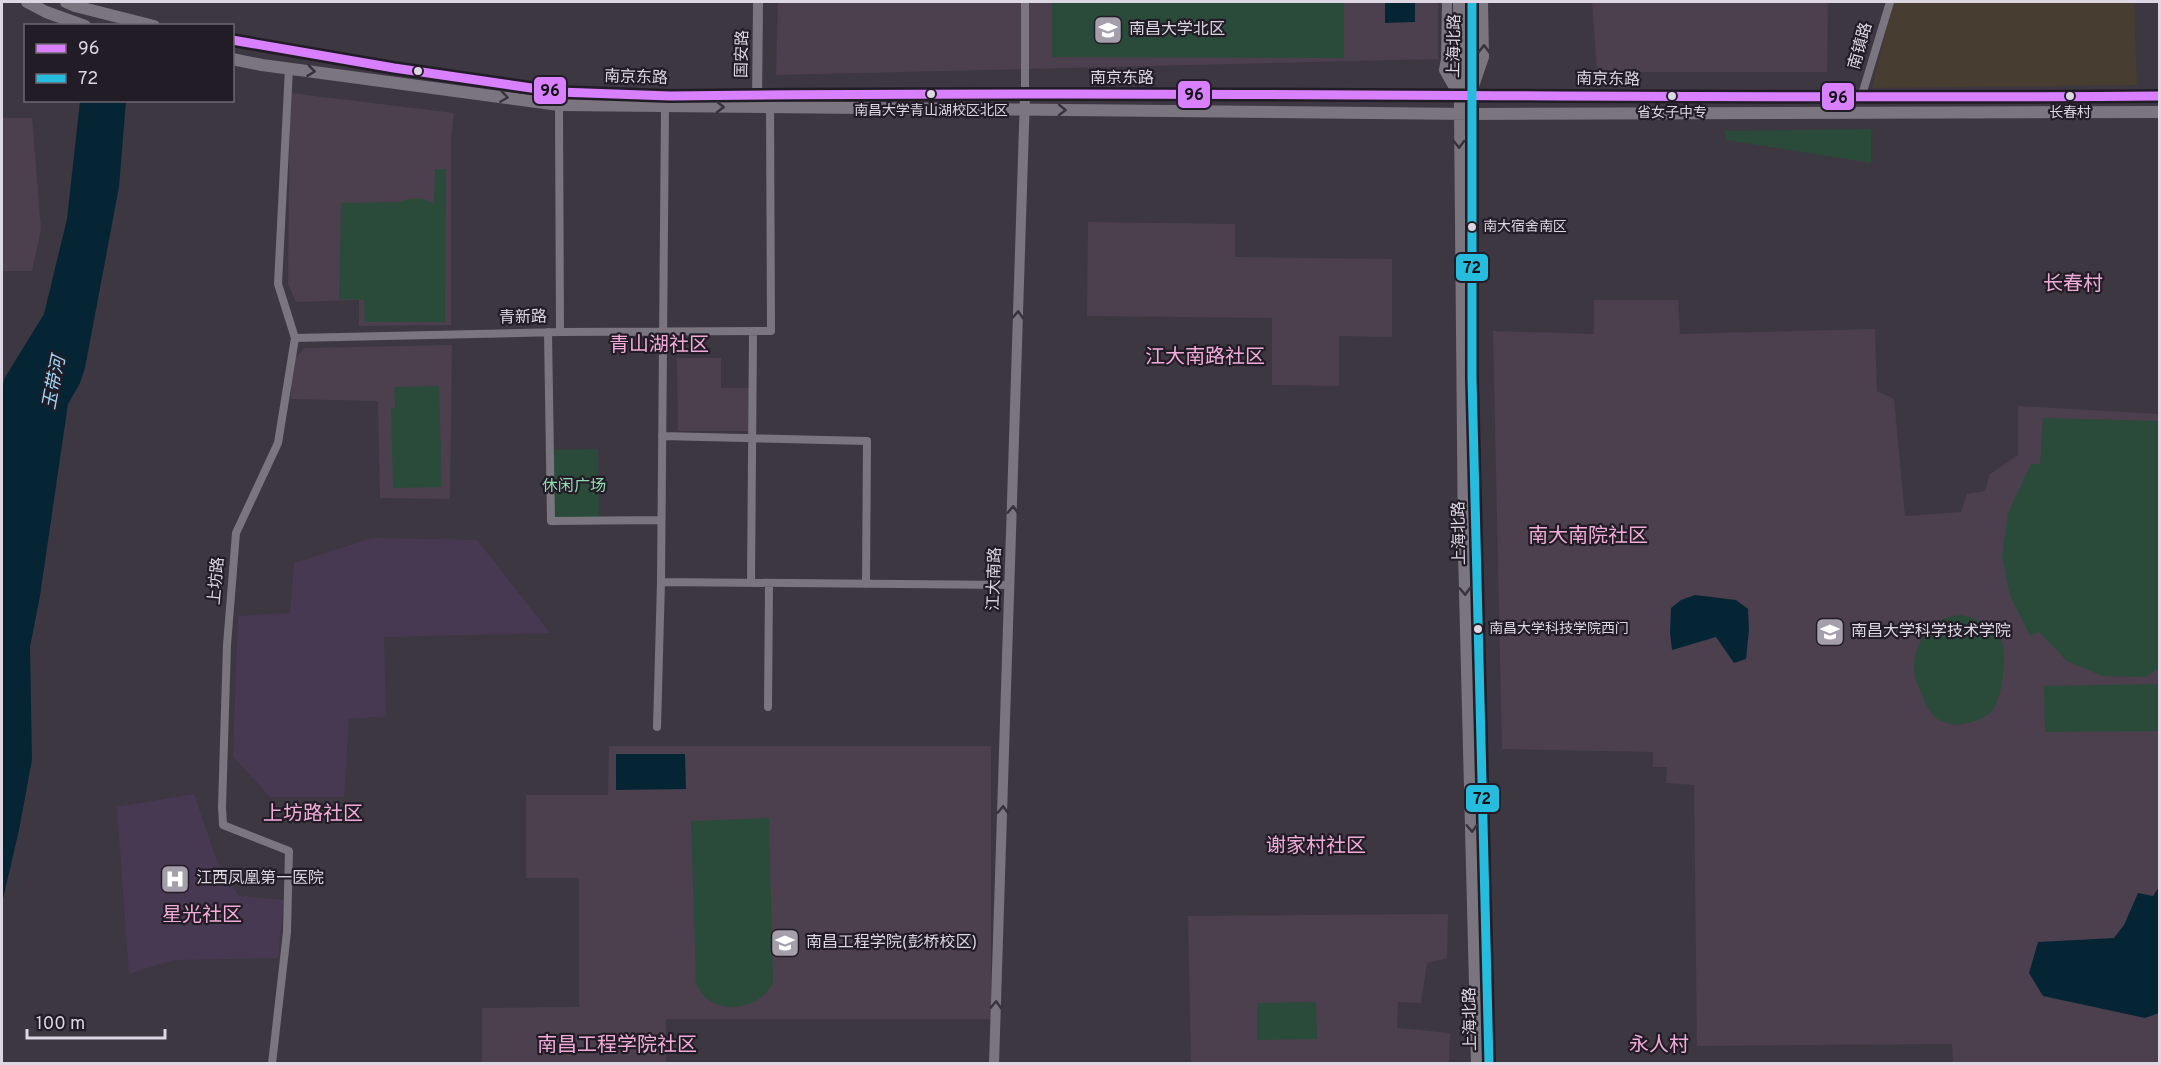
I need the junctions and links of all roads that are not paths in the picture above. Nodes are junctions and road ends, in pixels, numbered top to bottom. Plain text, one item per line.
1 (27, 2) edge
2 (66, 2) edge
3 (758, 2) edge
4 (1025, 2) edge
5 (1447, 2) edge
6 (1459, 2) edge
7 (1472, 2) edge
8 (1483, 2) edge
9 (1890, 2) edge
10 (79, 24) edge
11 (146, 24) edge
12 (234, 40) edge
13 (234, 59) edge
14 (289, 68) junction
15 (1025, 95) junction
16 (1465, 95) junction
17 (2160, 96) edge
18 (1861, 98) junction
19 (763, 101) junction
20 (559, 105) junction
21 (665, 107) junction
22 (1025, 110) junction
23 (2160, 112) edge
24 (1465, 114) junction
25 (663, 331) junction
26 (753, 331) junction
27 (549, 332) junction
28 (560, 332) junction
29 (295, 338) junction
30 (662, 436) junction
31 (752, 437) junction
32 (662, 520) junction
33 (661, 582) junction
34 (751, 583) junction
35 (769, 583) junction
36 (866, 584) junction
37 (1010, 585) junction
38 (768, 707) dead end
39 (657, 727) dead end
40 (272, 1064) edge
41 (994, 1064) edge
42 (1477, 1064) edge
43 (1489, 1064) edge

1 - 10 main road
2 - 11 main road
3 - 19 street, 国安路
4 - 15 street
5 - 16 street
6 - 16 main road, 上海北路
7 - 16 main road, 上海北路
16 -> 8 street
9 - 18 street, 南镇路
12 - 19 main road, 南京东路
13 - 14 main road, 南京东路
14 -> 20 main road, 南京东路
14 - 29 street, 上坊路
15 - 16 main road, 南京东路
15 - 19 main road, 南京东路
15 - 22 street, 江大南路
16 - 18 main road, 南京东路
16 - 24 main road, 上海北路
17 - 18 main road, 南京东路
21 -> 19 main road, 南京东路
19 - 22 main road, 南京东路
19 - 26 street
20 - 21 main road, 南京东路
20 - 28 street
21 - 25 street
22 -> 24 main road, 南京东路
37 -> 22 street, 江大南路
23 - 24 main road, 南京东路
24 -> 42 main road, 上海北路
24 - 43 main road, 上海北路
25 - 26 street, 青新路
25 - 28 street, 青新路
25 - 30 street
26 - 31 street
27 - 28 street, 青新路
27 - 29 street, 青新路
27 - 32 street
29 - 40 street, 上坊路
30 - 31 street
30 - 32 street
31 - 34 street
31 - 36 street
32 - 33 street
33 - 34 street
33 - 39 street
34 - 35 street
35 - 36 street
35 - 38 street
36 - 37 street
41 -> 37 street, 江大南路

